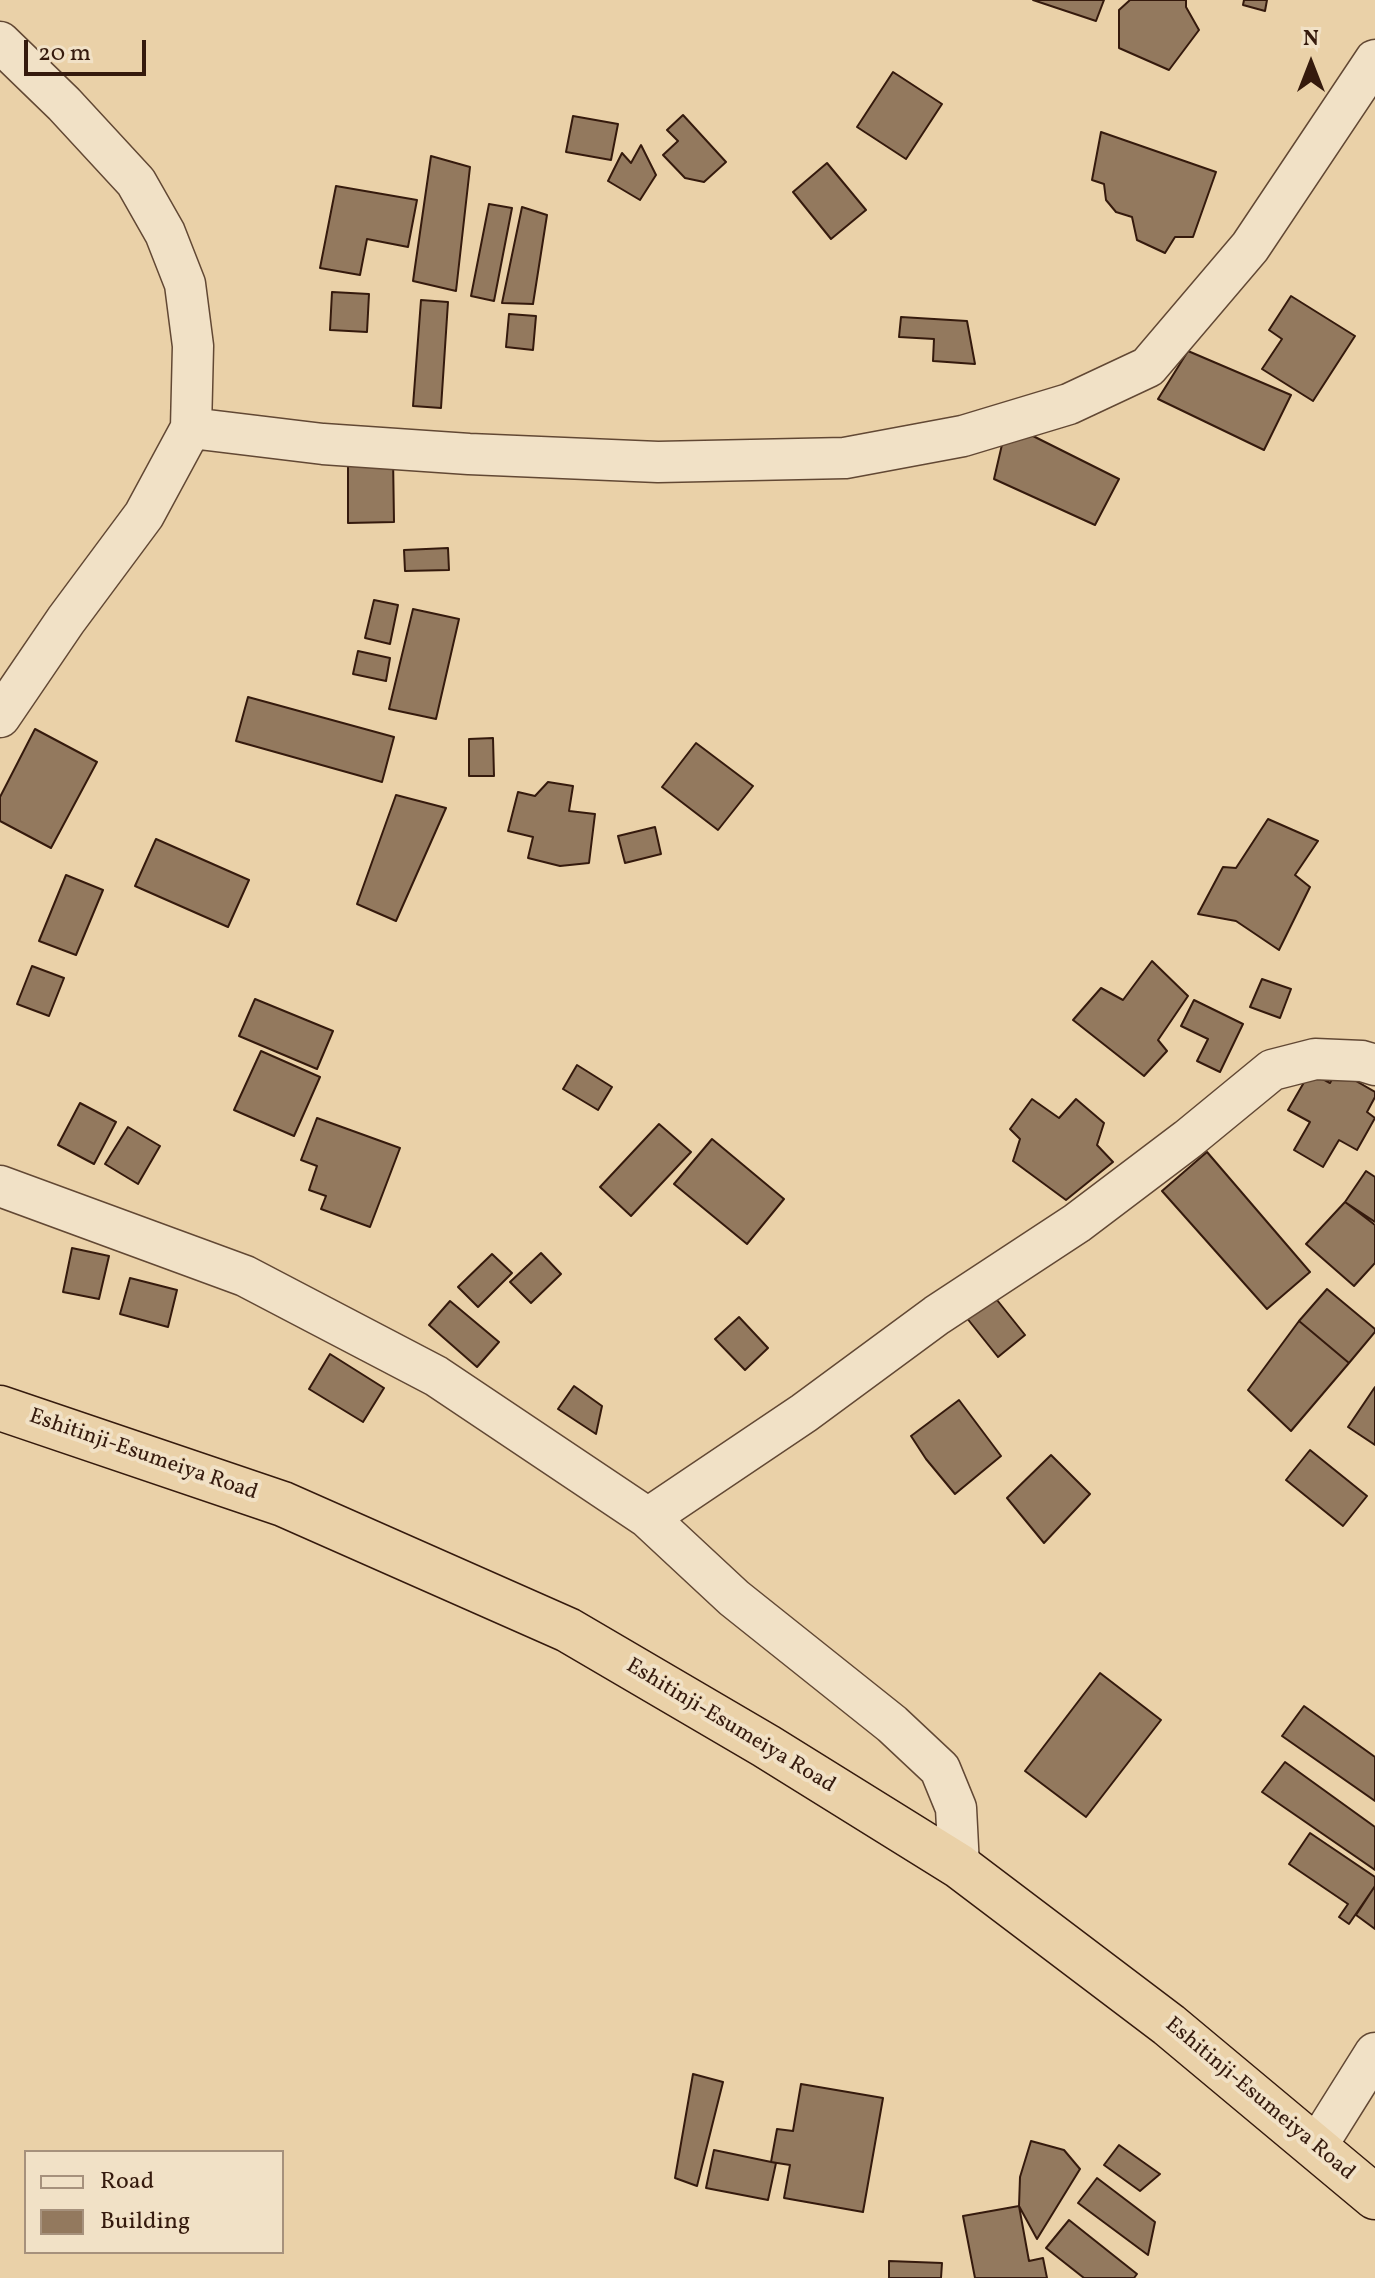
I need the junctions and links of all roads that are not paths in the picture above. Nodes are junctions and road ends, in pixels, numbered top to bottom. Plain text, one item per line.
1 (0, 42) edge
2 (1375, 60) edge
3 (191, 428) junction
4 (0, 717) edge
5 (1375, 1065) edge
6 (0, 1186) edge
7 (0, 1408) edge
8 (648, 1518) junction
9 (959, 1866) junction
10 (1375, 2053) edge
11 (1316, 2147) junction
12 (1375, 2197) edge

1 - 3 street
2 - 3 street
3 - 4 street
5 - 8 street
6 - 8 street
7 - 9 highway, Eshitinji-Esumeiya Road
8 - 9 street
9 - 11 highway, Eshitinji-Esumeiya Road
10 - 11 street
11 - 12 highway, Eshitinji-Esumeiya Road

